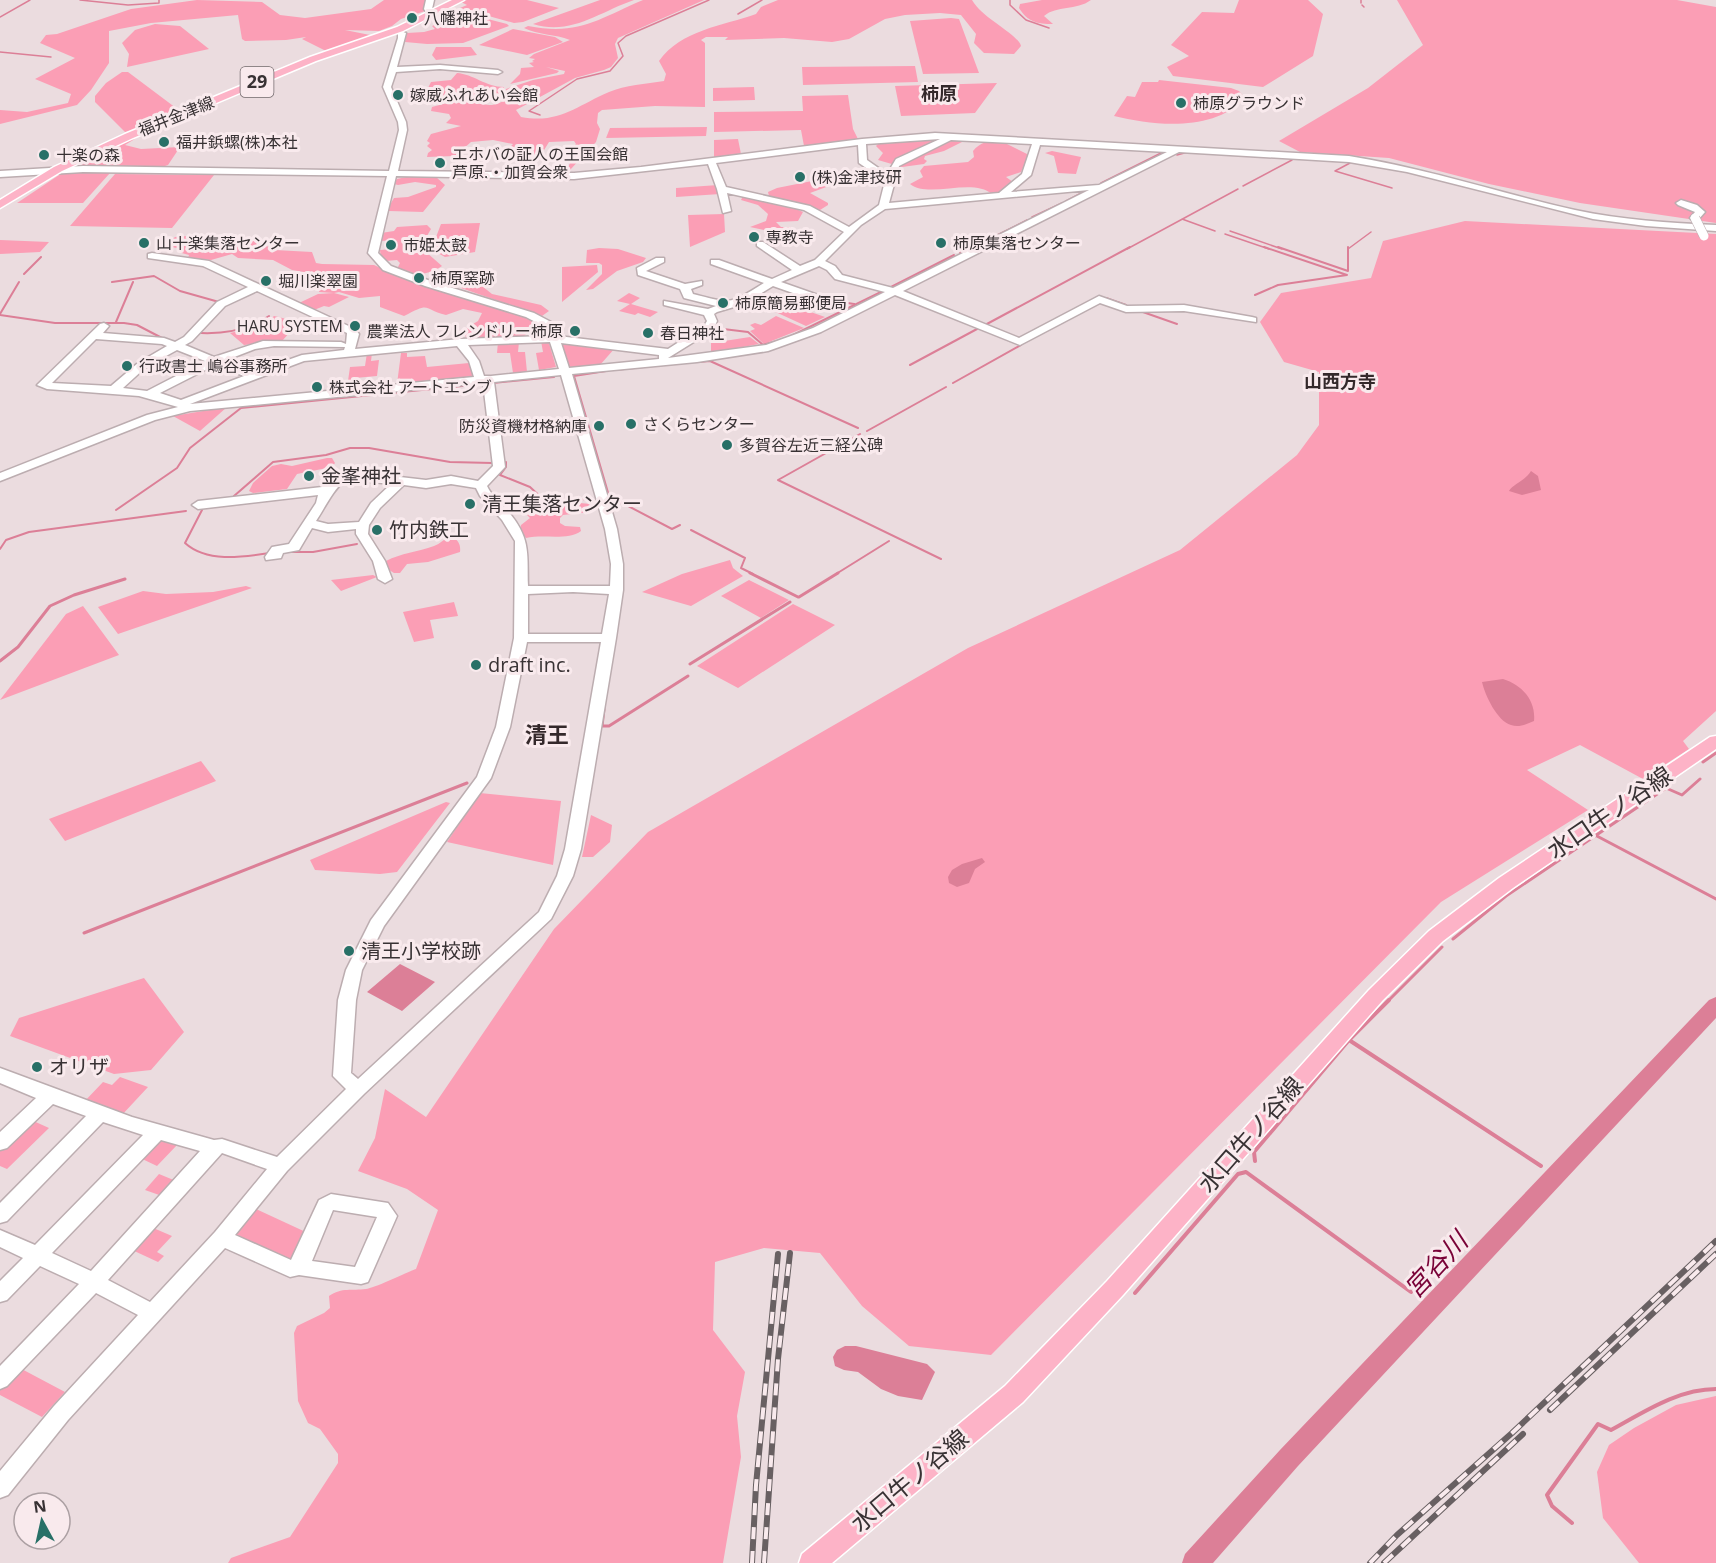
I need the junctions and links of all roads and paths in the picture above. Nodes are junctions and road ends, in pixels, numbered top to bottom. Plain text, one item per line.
1 (430, 0) edge
2 (459, 0) edge
3 (431, 13) junction
4 (395, 31) junction
5 (391, 70) junction
6 (498, 72) dead end
7 (954, 136) junction
8 (1036, 141) junction
9 (862, 142) junction
10 (1179, 149) junction
11 (711, 161) junction
12 (58, 169) junction
13 (392, 173) junction
14 (0, 174) edge
15 (890, 180) junction
16 (1100, 188) junction
17 (722, 189) junction
18 (1002, 195) junction
19 (1681, 203) dead end
20 (0, 205) edge
21 (883, 206) junction
22 (726, 211) dead end
23 (1716, 228) edge
24 (851, 232) junction
25 (1704, 236) dead end
26 (760, 244) dead end
27 (153, 256) dead end
28 (660, 260) dead end
29 (716, 262) dead end
30 (819, 262) junction
31 (798, 270) junction
32 (698, 283) dead end
33 (770, 283) junction
34 (257, 287) junction
35 (685, 287) junction
36 (893, 291) junction
37 (814, 297) dead end
38 (668, 303) dead end
39 (725, 305) junction
40 (710, 313) junction
41 (1252, 320) dead end
42 (104, 326) dead end
43 (94, 336) junction
44 (554, 339) junction
45 (460, 342) junction
46 (176, 345) junction
47 (307, 346) junction
48 (350, 349) junction
49 (671, 353) junction
50 (302, 358) junction
51 (216, 362) junction
52 (652, 363) junction
53 (565, 371) junction
54 (253, 376) junction
55 (484, 378) junction
56 (113, 390) junction
57 (148, 395) junction
58 (186, 406) junction
59 (0, 477) edge
60 (400, 481) junction
61 (482, 484) junction
62 (326, 490) junction
63 (198, 505) dead end
64 (308, 523) junction
65 (363, 525) junction
66 (271, 557) dead end
67 (385, 579) dead end
68 (522, 590) junction
69 (616, 590) junction
70 (521, 638) junction
71 (609, 638) junction
72 (1716, 741) edge
73 (0, 1075) edge
74 (358, 1089) junction
75 (49, 1097) junction
76 (100, 1114) junction
77 (156, 1133) junction
78 (0, 1143) edge
79 (214, 1147) junction
80 (280, 1166) junction
81 (0, 1215) edge
82 (0, 1238) edge
83 (222, 1238) junction
84 (37, 1256) junction
85 (300, 1266) junction
86 (94, 1282) junction
87 (0, 1294) edge
88 (152, 1313) junction
89 (0, 1380) edge
90 (0, 1488) edge
91 (812, 1563) edge

1 - 3 street
2 - 3 main road, 福井金津線 / 29
3 - 4 main road, 福井金津線 / 29
4 - 5 street
4 - 12 main road, 福井金津線 / 29
5 - 6 street
5 - 13 street
7 - 8 street
7 - 9 street
7 - 15 street
8 - 10 street
8 - 18 street
9 - 11 street
9 - 15 street
10 - 16 street
10 - 23 street
11 - 13 street
11 - 17 street
12 - 13 street
12 - 14 street
12 - 20 main road, 福井金津線 / 29
13 - 44 street
15 - 21 street
16 - 18 street
16 - 36 street
17 - 22 street
17 - 24 street
18 - 21 street
19 - 25 street, bridge
21 - 24 street
24 - 30 street
26 - 31 street
27 - 34 street
28 - 35 street
29 - 33 street
30 - 31 street
30 - 36 street
31 - 33 street
32 - 35 street
33 - 37 street
33 - 39 street
34 - 46 street
34 - 48 street
35 - 39 street
36 - 41 street
36 - 52 street
38 - 40 street
39 - 40 street
40 - 49 street
42 - 43 street
43 - 46 street
43 - 56 street
44 - 45 street
44 - 49 street
44 - 53 street
45 - 48 street
45 - 55 street
46 - 51 street
46 - 56 street
47 - 48 street
47 - 50 street
47 - 51 street
48 - 50 street
49 - 52 street
50 - 54 street
51 - 54 street
51 - 57 street
52 - 53 street
53 - 55 street
53 - 69 street
54 - 58 street
55 - 58 street
55 - 61 street
56 - 57 street
57 - 58 street
58 - 59 street
60 - 61 street
60 - 62 street
60 - 65 street
61 - 68 street
62 - 63 street
62 - 64 street
64 - 65 street
64 - 66 street
65 - 67 street
68 - 69 street
68 - 70 street
69 - 71 street
70 - 71 street
70 - 74 street
71 - 74 street
72 - 91 main road, 水口牛ノ谷線
73 - 75 street
74 - 80 street
75 - 76 street
75 - 78 street
76 - 77 street
76 - 81 street
77 - 79 street
77 - 84 street
79 - 80 street
79 - 86 street
80 - 83 street
82 - 84 street
83 - 85 street
83 - 88 street
84 - 86 street
84 - 87 street
85 - 85 street
86 - 88 street
86 - 89 street
88 - 90 street

